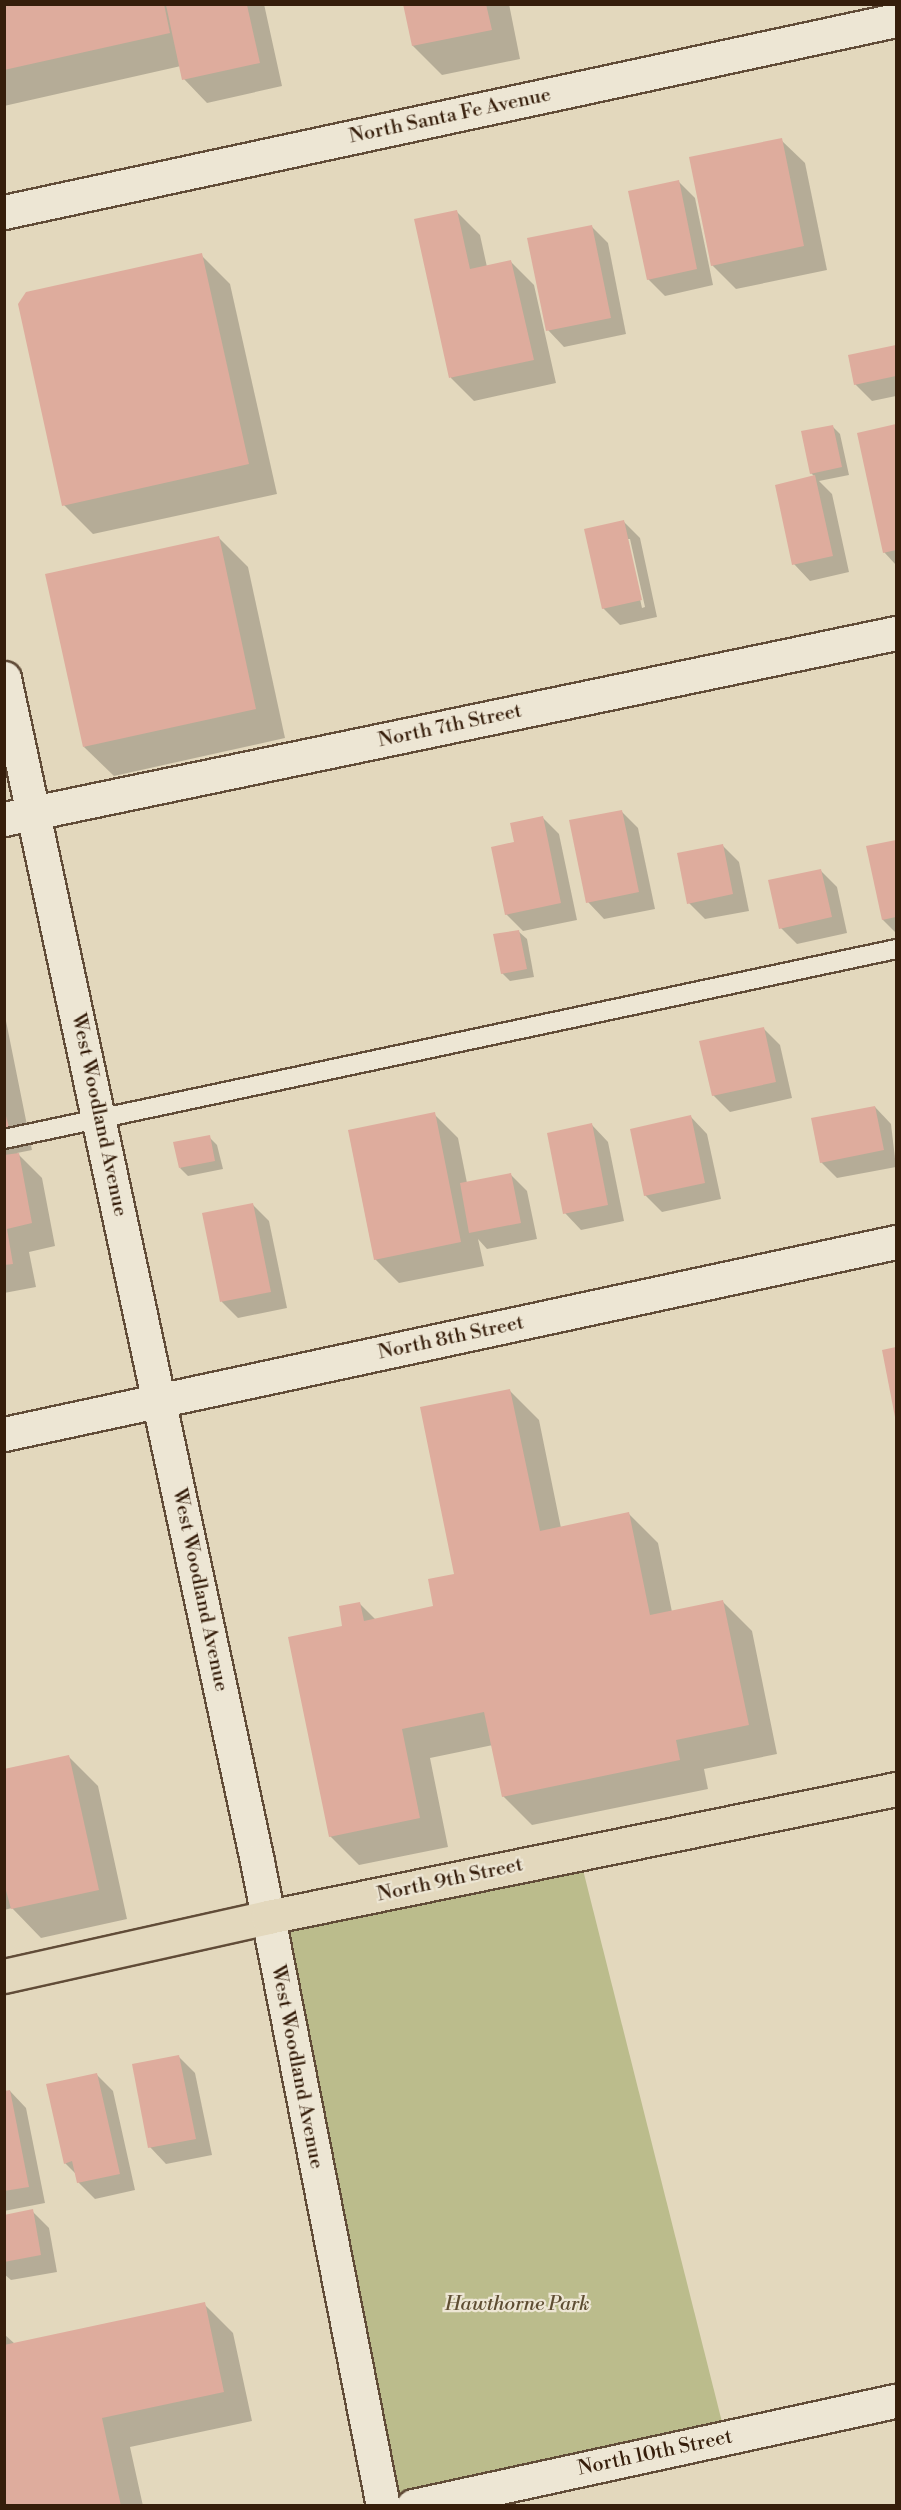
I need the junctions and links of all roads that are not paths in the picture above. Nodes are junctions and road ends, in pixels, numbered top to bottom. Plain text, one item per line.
1 (880, 16) edge
2 (4, 212) edge
3 (897, 633) edge
4 (4, 678) edge
5 (20, 816) edge
6 (897, 949) edge
7 (100, 1119) junction
8 (4, 1139) edge
9 (897, 1242) edge
10 (160, 1401) junction
11 (4, 1434) edge
12 (892, 1796) edge
13 (268, 1917) junction
14 (4, 1976) edge
15 (897, 2401) edge
16 (382, 2505) edge
17 (413, 2505) edge

1 - 2 street, North Santa Fe Avenue
3 - 5 street, North 7th Street
4 - 5 street, West Woodland Avenue
5 - 7 street, West Woodland Avenue
6 - 7 lane
7 - 8 lane
7 - 10 street, West Woodland Avenue
9 - 10 street, North 8th Street
10 - 11 street, North 8th Street
10 - 13 street, West Woodland Avenue
12 - 13 main road, North 9th Street
13 - 14 main road, North 9th Street
13 - 16 street, West Woodland Avenue
15 - 17 street, North 10th Street

